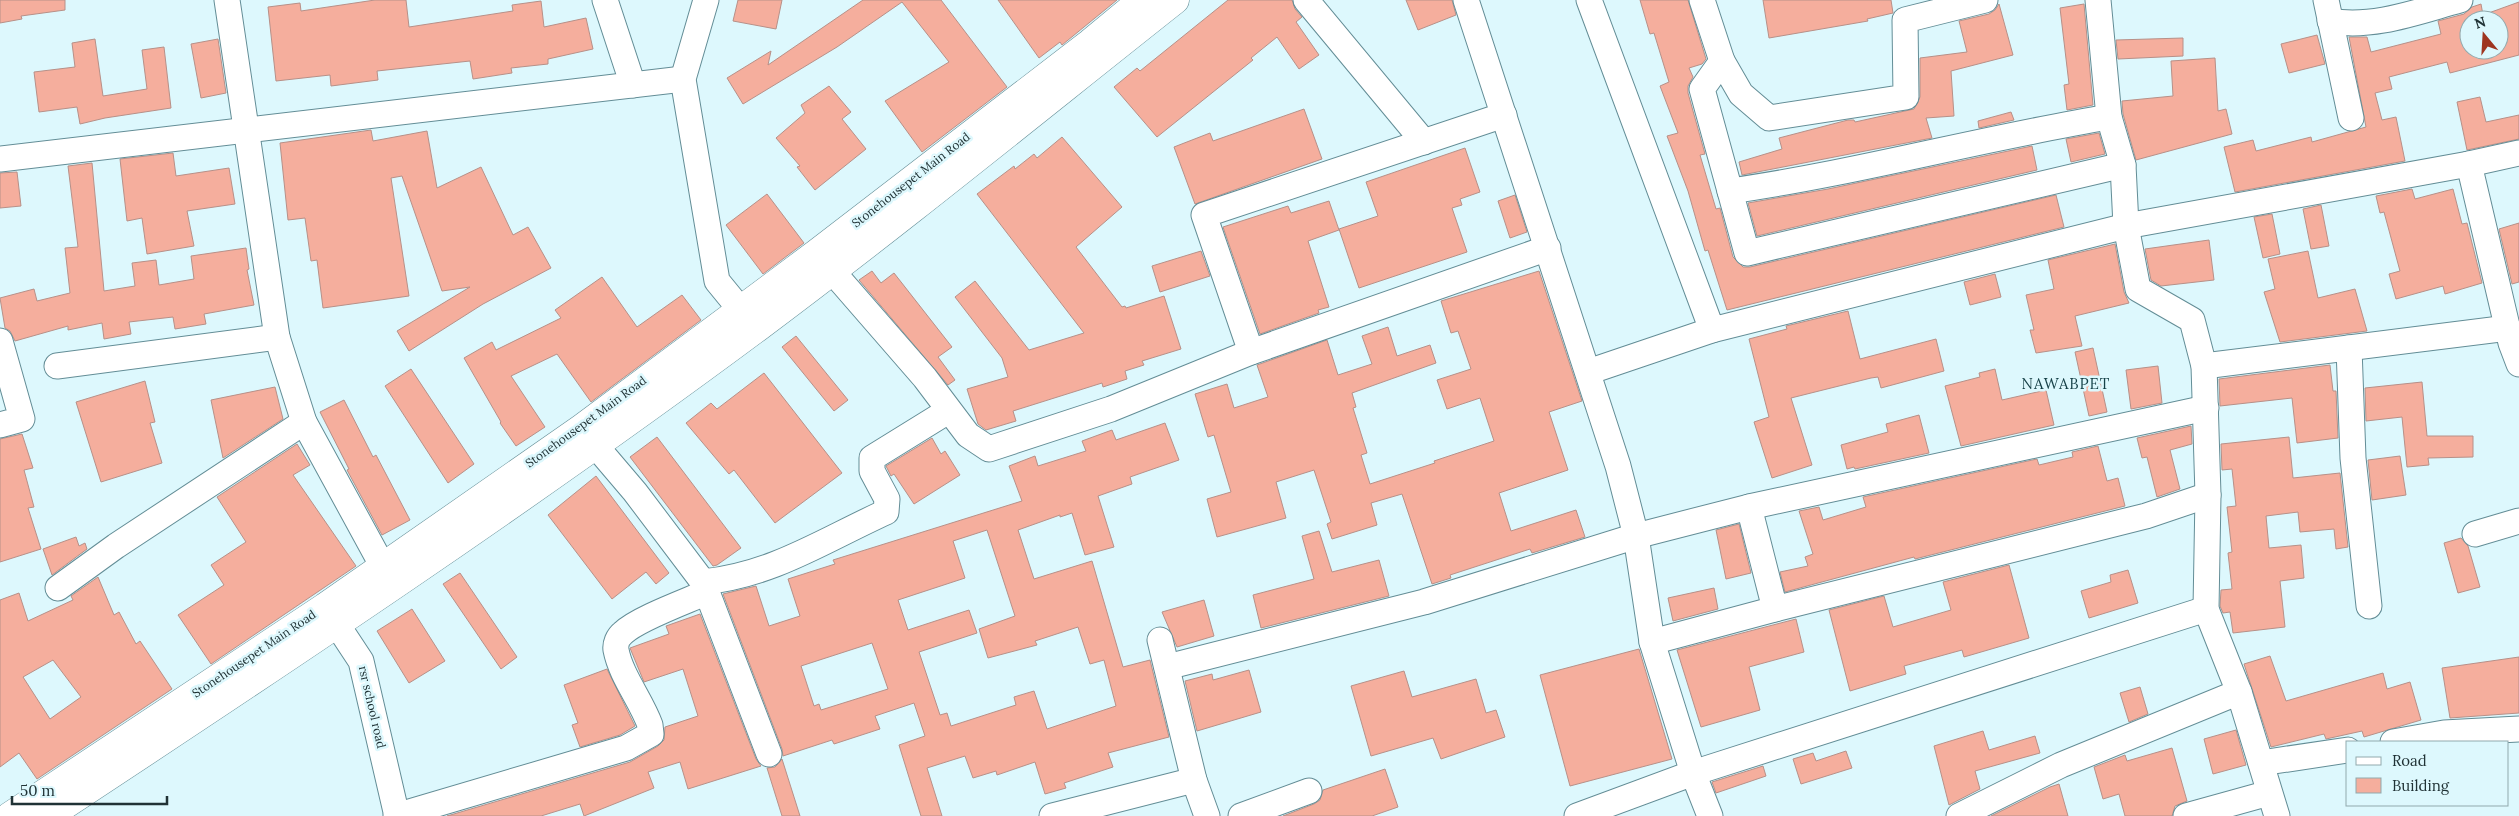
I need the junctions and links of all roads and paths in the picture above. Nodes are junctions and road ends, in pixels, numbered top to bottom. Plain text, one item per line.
1 (227, 0) edge
2 (605, 0) edge
3 (706, 0) edge
4 (1142, 0) edge
5 (1175, 0) edge
6 (1306, 0) edge
7 (1466, 0) edge
8 (1589, 0) edge
9 (1702, 0) edge
10 (1985, 0) edge
11 (2098, 0) edge
12 (2460, 0) edge
13 (2328, 10) edge
14 (1722, 61) junction
15 (684, 78) junction
16 (633, 85) junction
17 (1504, 115) junction
18 (2109, 117) junction
19 (2351, 118) dead end
20 (246, 128) junction
21 (1424, 142) junction
22 (2519, 153) edge
23 (0, 159) edge
24 (2469, 164) junction
25 (2123, 165) junction
26 (1730, 191) junction
27 (2126, 226) junction
28 (1548, 248) junction
29 (824, 262) junction
30 (749, 318) junction
31 (1712, 330) junction
32 (277, 337) junction
33 (0, 341) edge
34 (2514, 344) edge
35 (2349, 348) junction
36 (1251, 352) junction
37 (57, 366) dead end
38 (2204, 366) junction
39 (1588, 372) junction
40 (636, 400) junction
41 (2206, 408) junction
42 (948, 411) junction
43 (304, 422) junction
44 (0, 425) edge
45 (595, 445) junction
46 (2208, 495) junction
47 (1749, 507) junction
48 (2519, 521) edge
49 (2475, 534) dead end
50 (1636, 536) junction
51 (389, 575) junction
52 (705, 587) junction
53 (58, 588) dead end
54 (2369, 606) dead end
55 (1775, 609) junction
56 (2206, 609) junction
57 (331, 616) junction
58 (1160, 640) dead end
59 (1652, 642) junction
60 (1167, 667) junction
61 (2239, 692) junction
62 (2519, 729) edge
63 (2399, 741) edge
64 (2346, 750) edge
65 (769, 754) dead end
66 (2261, 763) junction
67 (1693, 773) junction
68 (1194, 780) junction
69 (1309, 791) dead end
70 (2273, 805) edge
71 (10, 816) edge
72 (48, 816) edge
73 (397, 816) edge
74 (1052, 816) edge
75 (1207, 816) edge
76 (1241, 816) edge
77 (1577, 816) edge
78 (1710, 816) edge
79 (1959, 816) edge
80 (2186, 816) edge

1 - 20 street
2 - 16 street
3 - 15 street
4 - 29 main road, Stonehousepet Main Road
5 - 29 main road
6 - 21 street
7 - 17 street
8 - 31 street
9 - 14 street
10 - 14 street
11 - 18 street
12 - 13 street
13 - 19 street
14 - 26 street
15 - 16 street
15 - 30 street
16 - 20 street
17 - 21 street
17 - 28 street
18 - 25 street
18 - 26 street
20 - 23 street
20 - 32 street
21 - 36 street
22 - 24 street
24 - 27 street
24 - 34 street
25 - 26 street
25 - 27 street
27 - 31 street
27 - 38 street
28 - 36 street
28 - 39 street
29 - 30 main road, Stonehousepet Main Road
29 - 42 street
30 - 40 main road, Stonehousepet Main Road
31 - 39 street
32 - 37 street
32 - 43 street
33 - 44 street
34 - 35 street
35 - 38 street
35 - 54 street
36 - 42 street
38 - 41 street
39 - 50 street
40 - 45 main road
40 - 51 main road, Stonehousepet Main Road
41 - 46 street
41 - 47 street
42 - 52 street
43 - 51 street
43 - 53 street
45 - 51 main road
45 - 52 street
46 - 55 street
46 - 56 street
47 - 50 street
47 - 55 street
48 - 49 street
50 - 59 street
50 - 60 street
51 - 57 main road, Stonehousepet Main Road
52 - 65 street
52 - 73 street
55 - 59 street
56 - 61 street
56 - 67 street
57 - 71 main road, Stonehousepet Main Road
57 - 72 main road
57 - 73 street, rsr school road
58 - 60 street
59 - 67 street
60 - 68 street
61 - 66 street
61 - 79 street
62 - 63 street
64 - 66 street
66 - 70 street
67 - 77 street
67 - 78 street
68 - 74 street
68 - 75 street
69 - 76 street
70 - 80 street

